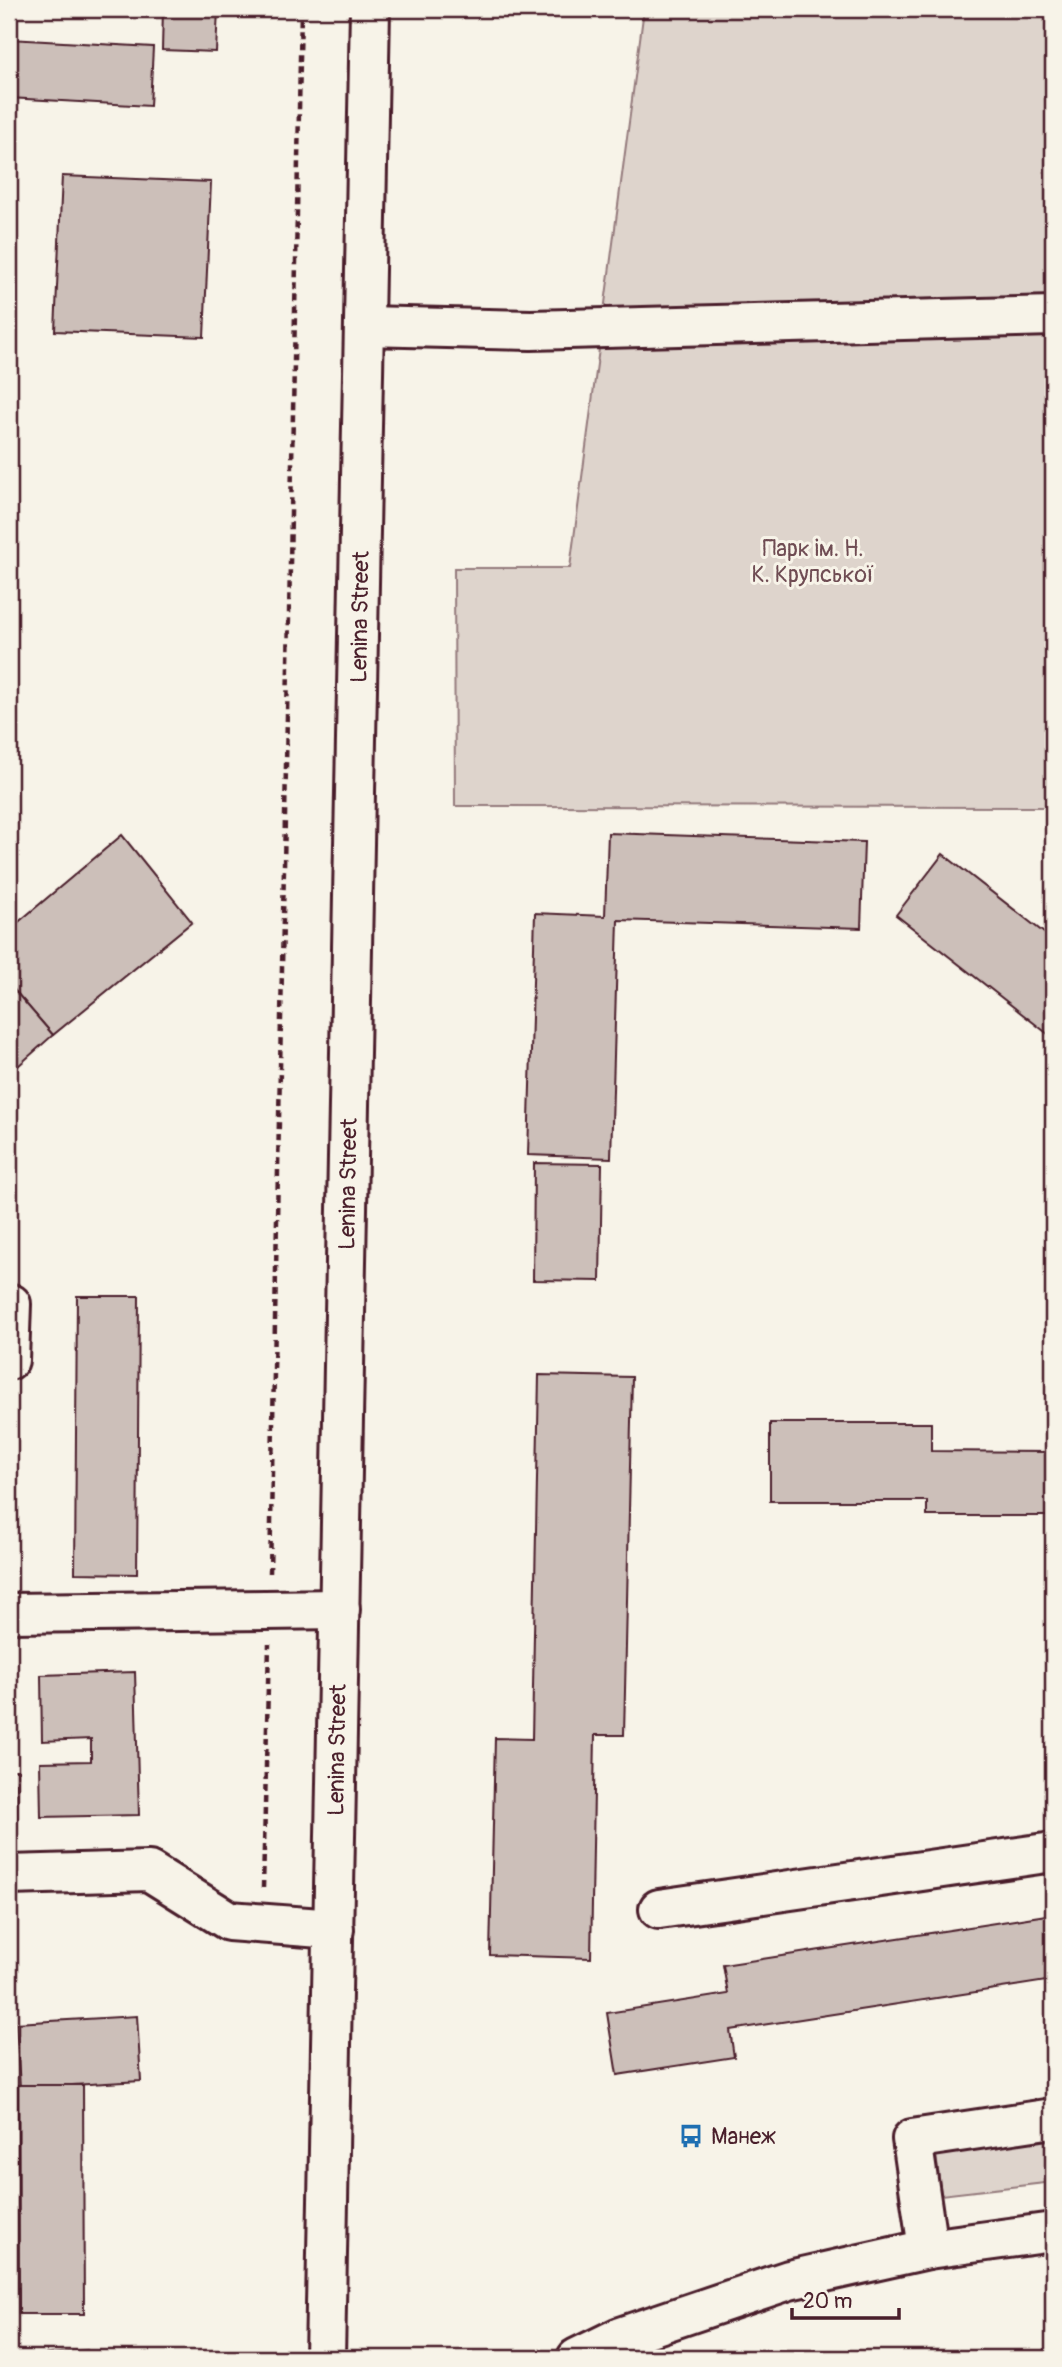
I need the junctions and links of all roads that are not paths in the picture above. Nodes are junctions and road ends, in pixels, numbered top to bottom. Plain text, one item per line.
1 (370, 9) edge
2 (1053, 316) edge
3 (365, 326) junction
4 (11, 1304) dead end
5 (9, 1360) edge
6 (340, 1609) junction
7 (9, 1614) edge
8 (1053, 1852) edge
9 (9, 1875) edge
10 (659, 1909) dead end
11 (334, 1929) junction
12 (1053, 2118) edge
13 (1053, 2232) edge
14 (928, 2249) junction
15 (325, 2358) edge
16 (577, 2358) edge

1 - 3 street, Lenina Street
2 - 3 street
3 - 6 street, Lenina Street
4 - 5 street
6 - 7 street
6 - 11 street, Lenina Street
8 - 10 street
9 - 11 street
11 - 15 street, Lenina Street
12 - 14 street
13 - 14 street
14 - 16 street

